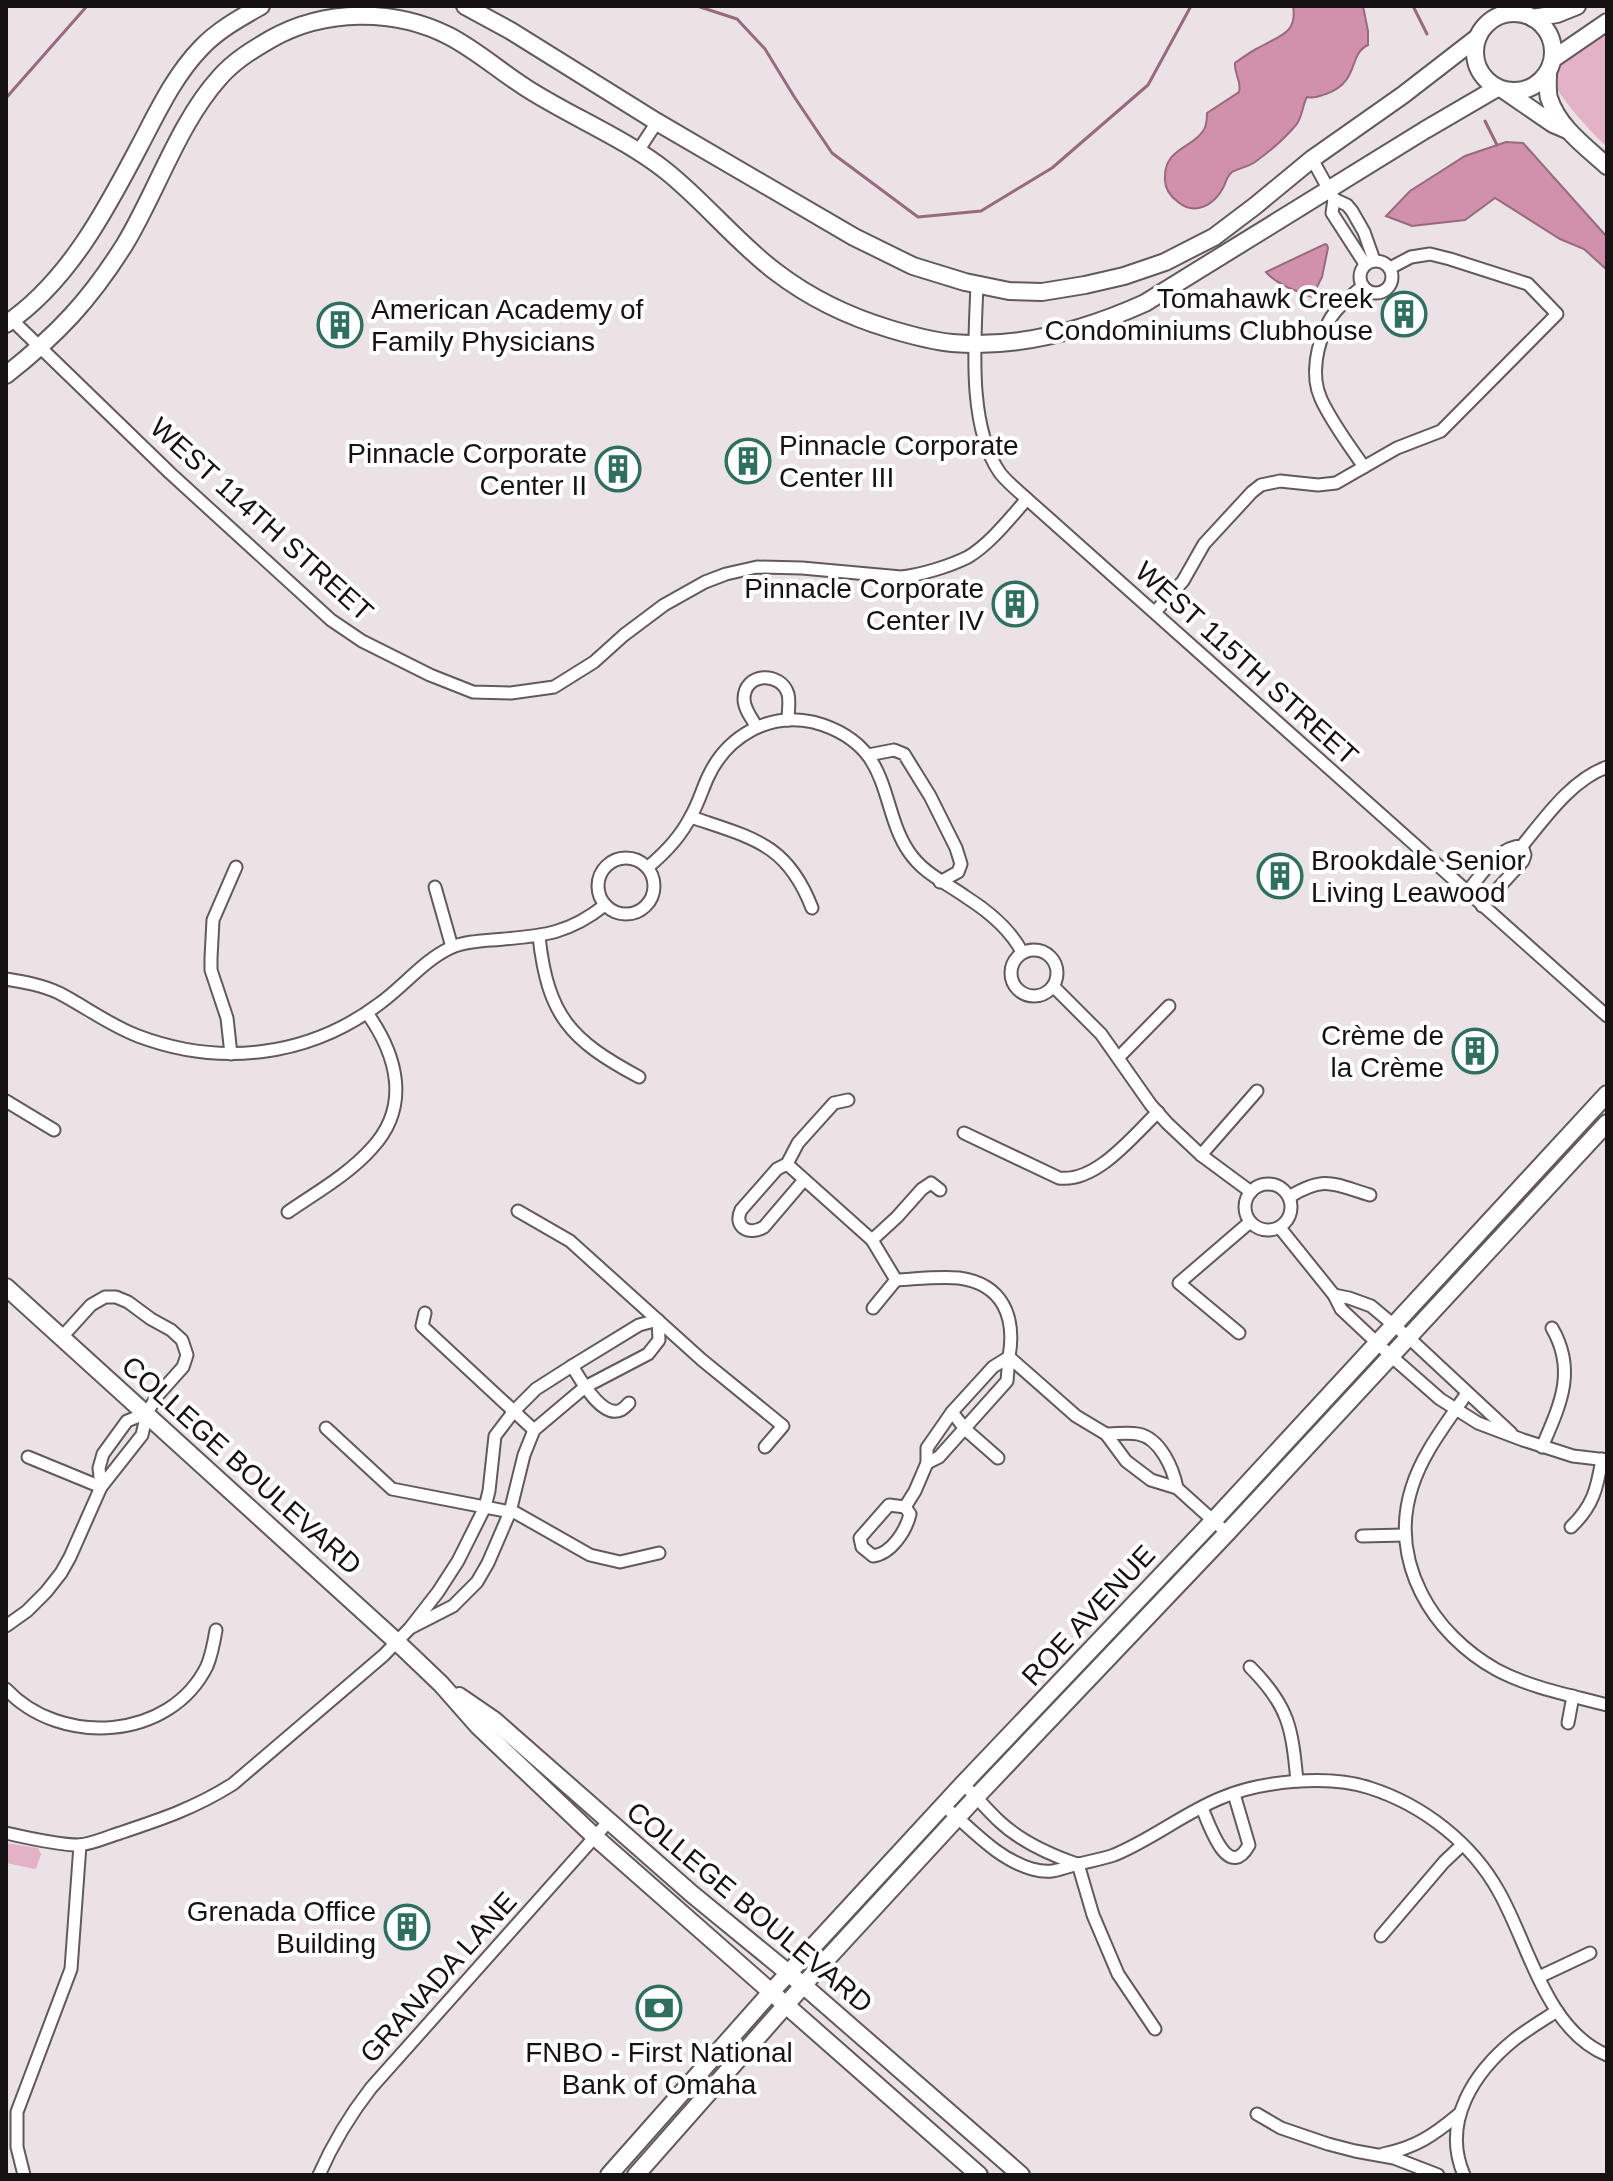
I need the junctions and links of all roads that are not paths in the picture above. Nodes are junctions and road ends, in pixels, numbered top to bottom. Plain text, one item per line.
1 (261, 6) edge
2 (465, 6) edge
3 (1577, 6) edge
4 (1533, 18) junction
5 (1607, 22) edge
6 (1478, 37) junction
7 (1550, 66) junction
8 (1501, 89) junction
9 (657, 122) junction
10 (1568, 131) junction
11 (638, 151) junction
12 (1312, 159) junction
13 (1607, 166) edge
14 (1332, 195) junction
15 (1369, 262) junction
16 (1390, 268) junction
17 (977, 285) junction
18 (1363, 286) junction
19 (9, 322) edge
20 (975, 344) junction
21 (40, 347) junction
22 (6, 375) edge
23 (1364, 467) junction
24 (1027, 499) junction
25 (1155, 612) junction
26 (788, 720) junction
27 (757, 727) junction
28 (868, 755) junction
29 (1607, 767) edge
30 (691, 817) junction
31 (1522, 846) junction
32 (236, 867) dead end
33 (648, 867) junction
34 (940, 882) junction
35 (435, 887) dead end
36 (1467, 892) junction
37 (605, 905) junction
38 (1482, 906) junction
39 (812, 908) dead end
40 (539, 937) junction
41 (452, 947) junction
42 (1022, 952) junction
43 (6, 979) edge
44 (1053, 986) junction
45 (1169, 1006) dead end
46 (367, 1013) junction
47 (1607, 1016) edge
48 (231, 1054) junction
49 (1119, 1057) junction
50 (639, 1077) dead end
51 (1257, 1091) dead end
52 (1607, 1094) edge
53 (848, 1100) dead end
54 (6, 1101) edge
55 (1158, 1112) junction
56 (1607, 1123) edge
57 (54, 1130) dead end
58 (964, 1133) dead end
59 (1201, 1155) junction
60 (787, 1164) junction
61 (804, 1180) junction
62 (940, 1190) dead end
63 (1251, 1192) junction
64 (1370, 1195) dead end
65 (1289, 1197) junction
66 (518, 1211) dead end
67 (288, 1212) dead end
68 (1250, 1222) junction
69 (1280, 1228) junction
70 (872, 1240) junction
71 (896, 1280) junction
72 (6, 1287) edge
73 (1334, 1295) junction
74 (873, 1308) dead end
75 (425, 1313) dead end
76 (658, 1320) junction
77 (1395, 1325) junction
78 (1552, 1328) dead end
79 (1239, 1333) dead end
80 (62, 1337) junction
81 (1408, 1337) junction
82 (1377, 1344) junction
83 (1391, 1356) junction
84 (1009, 1357) junction
85 (572, 1366) junction
86 (585, 1387) junction
87 (1467, 1393) junction
88 (629, 1403) dead end
89 (1456, 1409) junction
90 (514, 1411) junction
91 (952, 1412) junction
92 (147, 1413) junction
93 (326, 1428) dead end
94 (965, 1429) junction
95 (534, 1430) junction
96 (1106, 1434) junction
97 (1514, 1436) junction
98 (765, 1447) dead end
99 (1542, 1447) junction
100 (28, 1457) dead end
101 (998, 1458) dead end
102 (1605, 1460) edge
103 (927, 1463) junction
104 (101, 1487) junction
105 (1177, 1488) junction
106 (485, 1507) junction
107 (905, 1507) junction
108 (510, 1512) junction
109 (1214, 1520) junction
110 (1571, 1527) dead end
111 (1227, 1533) junction
112 (1405, 1535) junction
113 (1362, 1536) dead end
114 (659, 1553) dead end
115 (6, 1626) edge
116 (410, 1628) junction
117 (216, 1630) dead end
118 (397, 1642) junction
119 (1250, 1667) dead end
120 (441, 1684) junction
121 (6, 1689) edge
122 (1573, 1696) junction
123 (1607, 1705) edge
124 (1568, 1723) dead end
125 (1297, 1781) junction
126 (963, 1784) junction
127 (1234, 1794) junction
128 (977, 1796) junction
129 (944, 1806) junction
130 (1202, 1808) junction
131 (958, 1817) junction
132 (609, 1821) junction
133 (6, 1833) edge
134 (595, 1837) junction
135 (80, 1845) junction
136 (1462, 1845) junction
137 (1078, 1864) junction
138 (1381, 1936) dead end
139 (1590, 1953) dead end
140 (789, 1973) junction
141 (1539, 1977) junction
142 (803, 1985) junction
143 (772, 1991) junction
144 (786, 2004) junction
145 (1557, 2011) junction
146 (1155, 2029) dead end
147 (1607, 2055) edge
148 (699, 2072) junction
149 (677, 2097) junction
150 (693, 2111) junction
151 (11, 2114) edge
152 (1257, 2114) dead end
153 (1459, 2114) junction
154 (672, 2134) junction
155 (1378, 2155) junction
156 (24, 2175) edge
157 (319, 2175) edge
158 (609, 2175) edge
159 (636, 2175) edge
160 (979, 2175) edge
161 (1021, 2175) edge
162 (1438, 2175) edge
163 (1464, 2175) edge

1 - 19 main road
2 - 9 main road
3 - 4 main road
4 - 6 main road
4 - 7 main road
5 - 7 main road
6 - 8 main road
6 - 12 main road
7 - 8 main road
7 - 10 main road
8 - 10 main road
8 - 14 main road
9 - 11 street
9 - 17 main road
10 - 13 main road
11 - 20 main road
11 - 21 main road
12 - 14 street
12 - 17 main road
14 - 15 street
14 - 15 street
14 - 20 main road
15 - 16 street
15 - 18 street
16 - 18 street
16 - 23 street
17 - 20 street, WEST 115TH STREET
18 - 23 street
19 - 21 street, WEST 114TH STREET
20 - 24 street, WEST 115TH STREET
21 - 22 main road
21 - 24 street, WEST 114TH STREET
23 - 25 street
24 - 25 street, WEST 115TH STREET
25 - 36 street, WEST 115TH STREET
26 - 27 street
26 - 27 street
26 - 28 street
27 - 30 street
28 - 34 street
28 - 34 street
29 - 31 street
30 - 33 street
30 - 39 street
31 - 36 street
31 - 38 street
32 - 48 street
33 - 37 street
33 - 37 street
34 - 42 street
35 - 41 street
36 - 38 street, WEST 115TH STREET
37 - 40 street
38 - 47 street, WEST 115TH STREET
40 - 41 street
40 - 50 street
41 - 46 street
42 - 44 street
42 - 44 street
43 - 48 street
44 - 49 street
45 - 49 street
46 - 48 street
46 - 67 street
49 - 55 street
51 - 59 street
52 - 77 main road, ROE AVENUE
53 - 60 street
54 - 57 street
55 - 58 street
55 - 59 street
56 - 81 main road, ROE AVENUE
59 - 63 street
60 - 61 street
60 - 61 street
61 - 70 street
62 - 70 street
63 - 65 street
63 - 68 street
64 - 65 street
65 - 69 street
66 - 76 street
68 - 69 street
68 - 79 street
69 - 73 street
70 - 71 street
71 - 74 street
71 - 84 street
72 - 80 main road, COLLEGE BOULEVARD
73 - 77 street
73 - 82 street
75 - 90 street
76 - 85 street
76 - 86 street
76 - 98 street
77 - 81 street
77 - 82 main road, ROE AVENUE
78 - 99 street
80 - 92 main road, COLLEGE BOULEVARD
80 - 92 street
81 - 83 main road, ROE AVENUE
81 - 87 street
82 - 83 street
82 - 109 main road, ROE AVENUE
83 - 89 street
83 - 111 main road, ROE AVENUE
84 - 91 street
84 - 94 street
84 - 96 street
85 - 86 street
85 - 90 street
86 - 88 street
86 - 95 street
87 - 89 street
87 - 97 street
89 - 97 street
89 - 112 street
90 - 95 street
90 - 106 street
91 - 94 street
91 - 103 street
92 - 104 street
92 - 104 street
92 - 118 main road, COLLEGE BOULEVARD
93 - 106 street
94 - 101 street
94 - 103 street
95 - 108 street
96 - 105 street
96 - 105 street
97 - 99 street
99 - 102 street
100 - 104 street
102 - 110 street
103 - 107 street
104 - 115 street
105 - 109 street
106 - 108 street
106 - 116 street
107 - 107 street
108 - 114 street
108 - 116 street
109 - 111 street
109 - 126 main road, ROE AVENUE
111 - 128 main road, ROE AVENUE
112 - 113 street
112 - 122 street
116 - 118 street
117 - 121 street
118 - 120 main road, COLLEGE BOULEVARD
118 - 135 street
119 - 125 street
120 - 132 main road, COLLEGE BOULEVARD
120 - 134 main road, COLLEGE BOULEVARD
122 - 123 street
122 - 124 street
125 - 127 street
125 - 136 street
126 - 128 street
126 - 129 main road, ROE AVENUE
127 - 130 street
127 - 130 street
128 - 131 main road, ROE AVENUE
128 - 137 street
129 - 131 street
129 - 140 main road, ROE AVENUE
130 - 137 street
131 - 137 street
131 - 142 main road, ROE AVENUE
132 - 134 street, GRANADA LANE
132 - 140 main road, COLLEGE BOULEVARD
133 - 135 street
134 - 143 main road, COLLEGE BOULEVARD
134 - 157 street, GRANADA LANE
135 - 151 street
136 - 138 street
136 - 141 street
137 - 146 street
139 - 141 street
140 - 142 main road, COLLEGE BOULEVARD
140 - 143 main road, ROE AVENUE
141 - 145 street
142 - 144 main road, ROE AVENUE
142 - 161 main road, COLLEGE BOULEVARD
143 - 144 main road, COLLEGE BOULEVARD
143 - 148 main road, ROE AVENUE
144 - 150 main road, ROE AVENUE
144 - 160 main road, COLLEGE BOULEVARD
145 - 147 street
145 - 153 street
148 - 149 main road, ROE AVENUE
148 - 150 main road
149 - 154 main road
149 - 158 main road, ROE AVENUE
150 - 154 main road, ROE AVENUE
151 - 156 street
152 - 155 street
153 - 155 street
153 - 163 street
154 - 159 main road, ROE AVENUE
155 - 162 street

